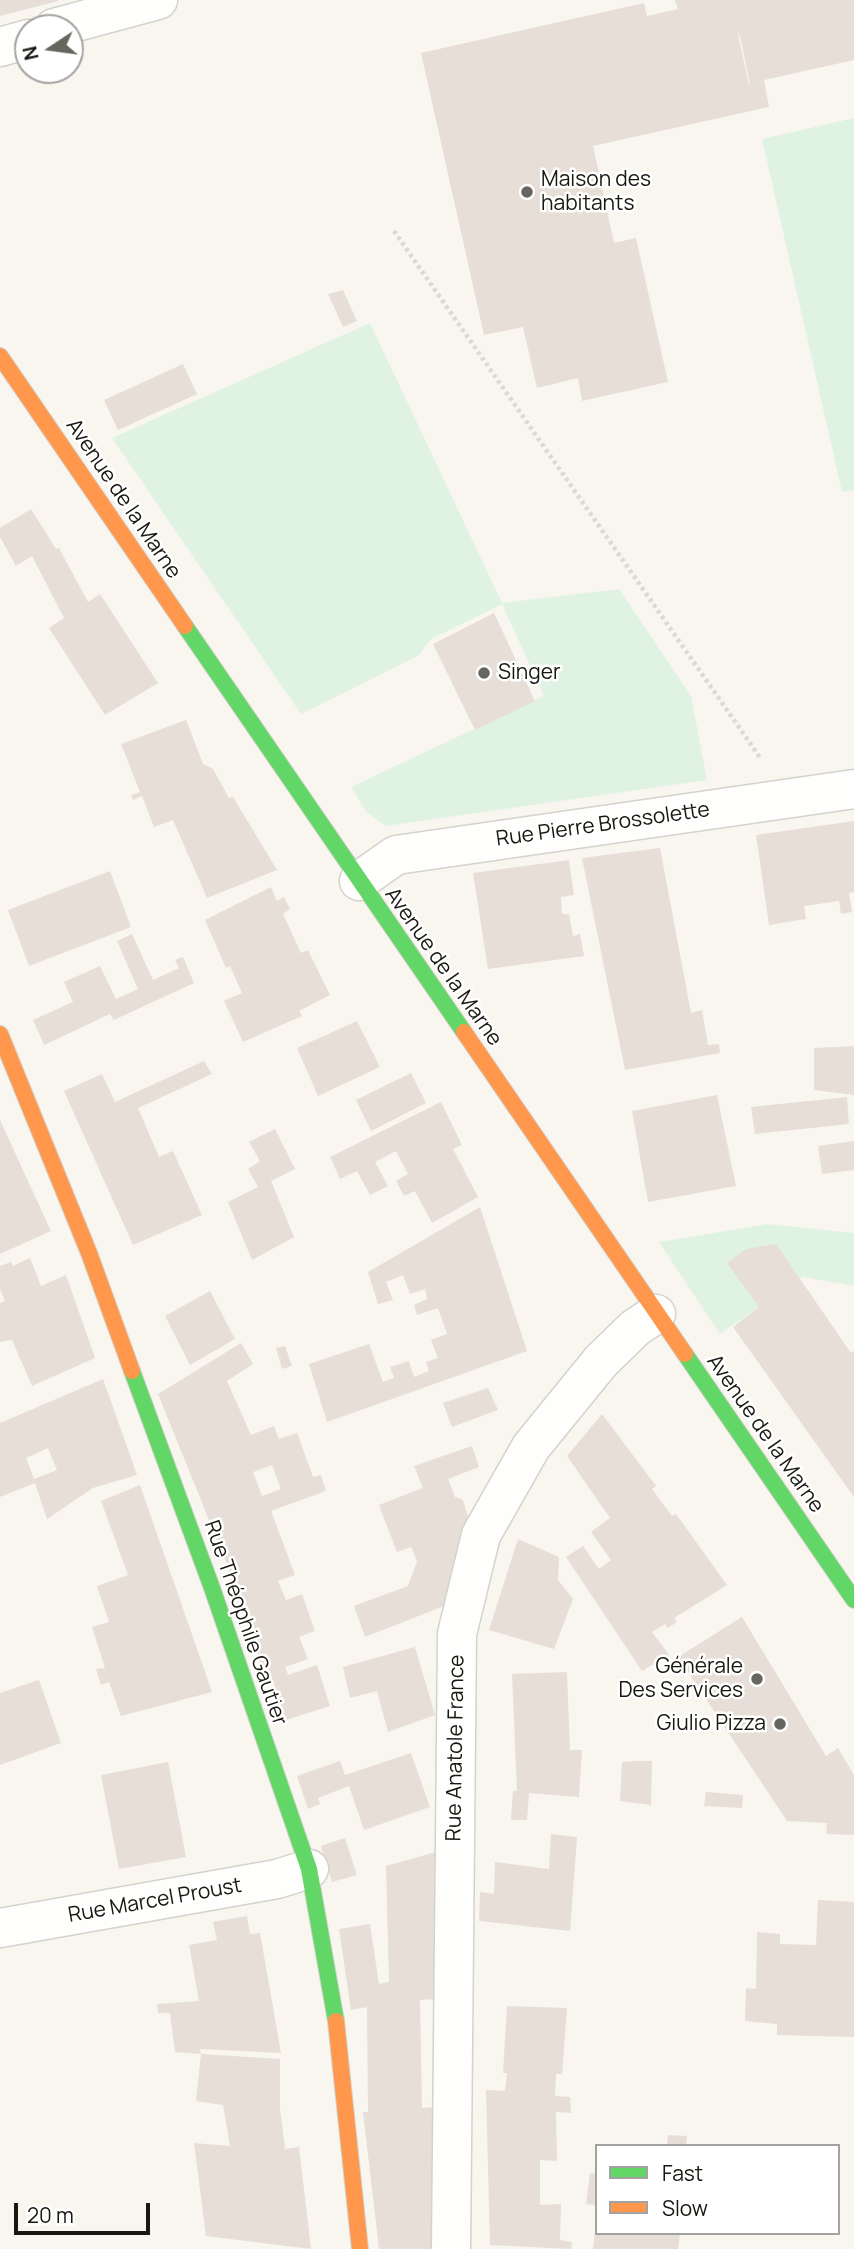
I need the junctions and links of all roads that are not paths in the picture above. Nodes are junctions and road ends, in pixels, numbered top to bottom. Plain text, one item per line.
1 (158, 0) edge
2 (84, 20) edge
3 (0, 356) edge
4 (854, 789) edge
5 (359, 881) junction
6 (0, 1034) edge
7 (656, 1314) junction
8 (854, 1600) edge
9 (309, 1869) junction
10 (0, 1928) edge
11 (360, 2249) edge
12 (451, 2249) edge

1 - 2 street
3 - 5 main road, Avenue de la Marne
4 - 5 street, Rue Pierre Brossolette
5 - 7 main road, Avenue de la Marne
6 - 9 main road, Rue Théophile Gautier
7 - 8 main road, Avenue de la Marne
7 - 12 street, Rue Anatole France
9 - 10 street, Rue Marcel Proust
9 - 11 main road, Rue Théophile Gautier

